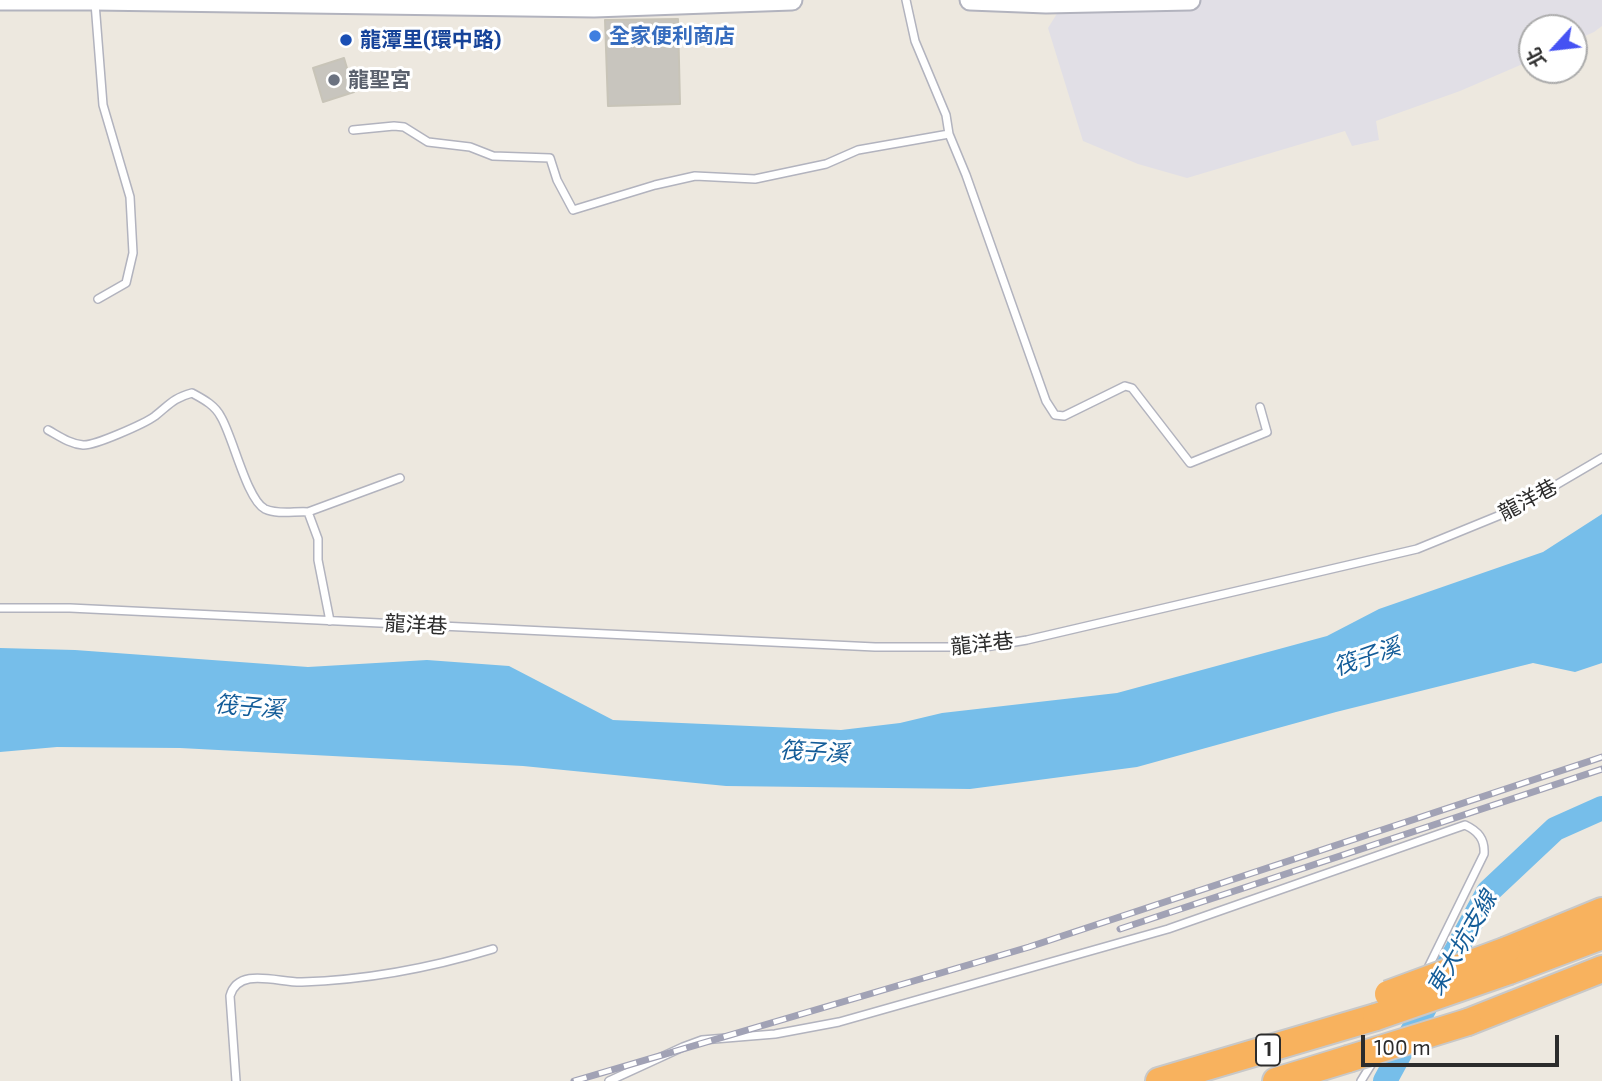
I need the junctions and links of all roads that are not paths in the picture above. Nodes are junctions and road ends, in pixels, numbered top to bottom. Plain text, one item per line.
1 (0, 0) edge
2 (94, 0) edge
3 (792, 0) edge
4 (906, 0) edge
5 (970, 0) edge
6 (1190, 0) edge
7 (595, 3) edge
8 (353, 131) dead end
9 (949, 135) junction
10 (98, 299) dead end
11 (1260, 407) dead end
12 (48, 430) dead end
13 (1602, 458) edge
14 (400, 478) dead end
15 (308, 512) junction
16 (0, 608) edge
17 (330, 621) junction
18 (1602, 911) edge
19 (1602, 936) edge
20 (492, 949) dead end
21 (1508, 960) junction
22 (1602, 969) edge
23 (1602, 986) edge
24 (1494, 1013) junction
25 (1387, 1024) junction
26 (1260, 1052) junction
27 (1355, 1070) edge
28 (236, 1081) edge
29 (609, 1081) edge
30 (1159, 1081) edge
31 (1276, 1081) edge

1 - 2 street
2 - 7 street
2 - 10 lane
3 - 7 street
4 - 9 lane
5 - 6 street
8 - 9 lane
9 - 11 lane
12 - 15 lane
13 - 17 lane, 龍洋巷
14 - 15 lane
15 - 17 lane
16 - 17 lane, 龍洋巷
18 - 21 highway
19 - 21 highway, 1
20 - 28 lane
21 - 25 highway, 1, bridge
21 - 26 highway, bridge
22 - 24 highway, 1
23 - 24 highway
24 - 27 highway, 1, bridge
25 - 26 highway, 1
25 - 27 lane
25 - 29 lane
26 - 30 highway, 1
27 - 31 highway, 1

